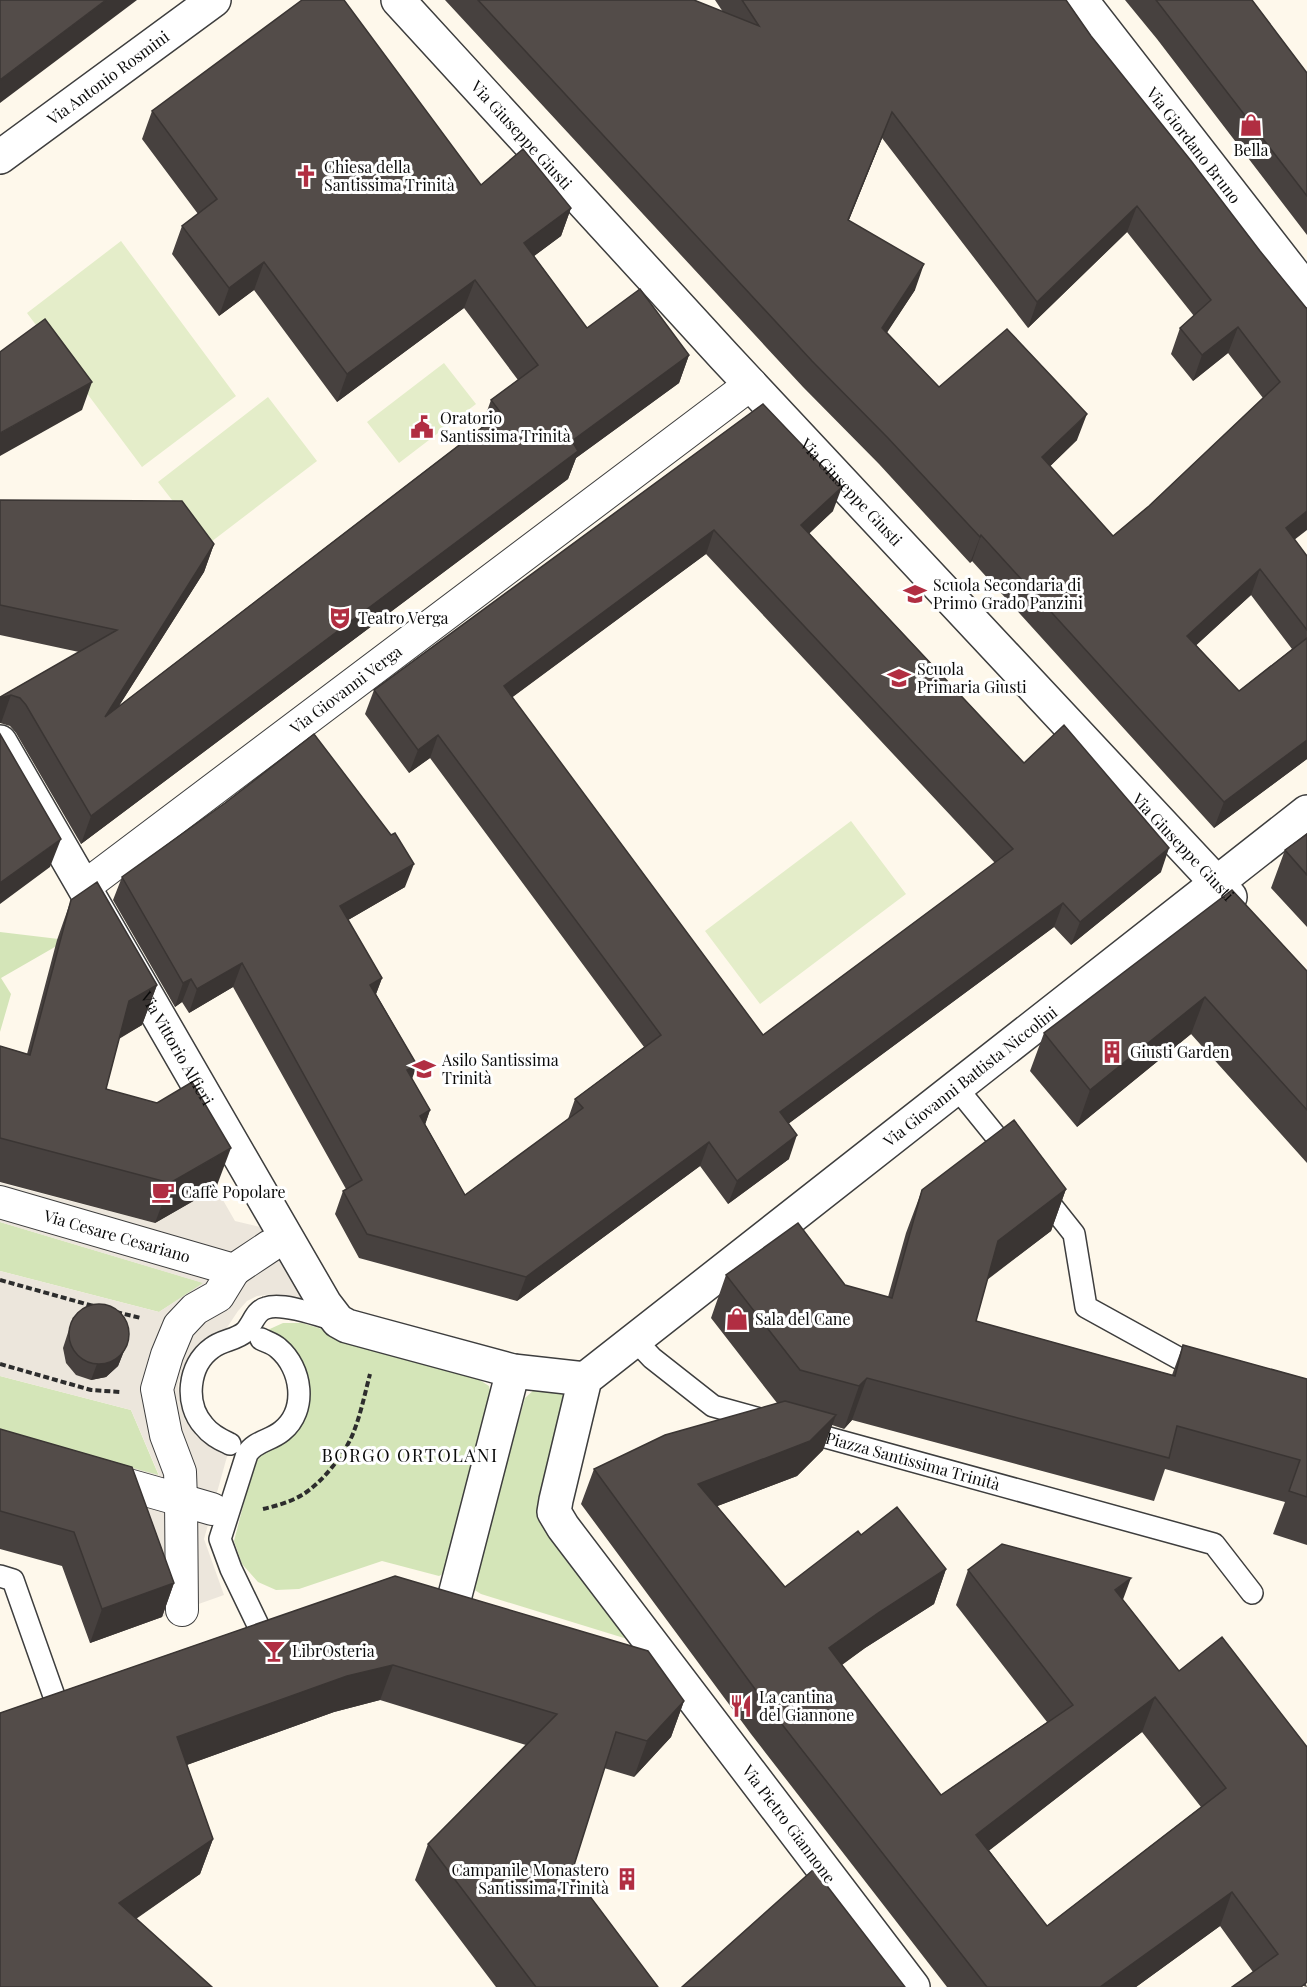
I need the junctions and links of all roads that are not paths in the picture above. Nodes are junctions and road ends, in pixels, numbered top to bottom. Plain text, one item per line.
1 (214, 0) edge
2 (398, 0) edge
3 (1081, 0) edge
4 (0, 157) edge
5 (1307, 291) edge
6 (751, 384) junction
7 (0, 742) edge
8 (1307, 812) edge
9 (1216, 882) junction
10 (84, 887) junction
11 (1251, 920) edge
12 (956, 1087) junction
13 (0, 1202) edge
14 (270, 1246) dead end
15 (234, 1270) junction
16 (338, 1321) junction
17 (261, 1339) dead end
18 (635, 1340) junction
19 (513, 1371) junction
20 (1221, 1376) edge
21 (585, 1378) junction
22 (230, 1444) dead end
23 (68, 1468) edge
24 (180, 1500) junction
25 (212, 1509) dead end
26 (0, 1576) edge
27 (1252, 1593) dead end
28 (182, 1610) dead end
29 (485, 1611) edge
30 (290, 1613) edge
31 (258, 1625) junction
32 (226, 1637) edge
33 (619, 1648) edge
34 (664, 1662) junction
35 (86, 1686) edge
36 (54, 1696) junction
37 (22, 1708) edge
38 (913, 1987) edge

1 - 4 street, Via Antonio Rosmini
2 - 6 street, Via Giuseppe Giusti
3 - 5 street, Via Giordano Bruno
6 - 9 street, Via Giuseppe Giusti
6 - 10 street, Via Giovanni Verga
7 - 10 street, Via Vittorio Alfieri
8 - 9 street, Via Giovanni Battista Niccolini
9 - 11 street, Via Giuseppe Giusti
9 - 12 street, Via Giovanni Battista Niccolini
10 - 16 street, Via Vittorio Alfieri
12 - 18 street, Via Giovanni Battista Niccolini
12 - 20 lane
13 - 15 street, Via Cesare Cesariano
14 - 15 street
15 - 24 street
16 - 19 street
16 - 22 lane
17 - 31 lane
18 - 21 street
18 - 27 lane, Piazza Santissima Trinità
19 - 21 street
19 - 29 street
21 - 34 street
23 - 24 street
24 - 25 street
24 - 28 street
26 - 36 lane
30 - 31 street
31 - 32 street
33 - 34 street
34 - 38 street, Via Pietro Giannone
35 - 36 street
36 - 37 street

